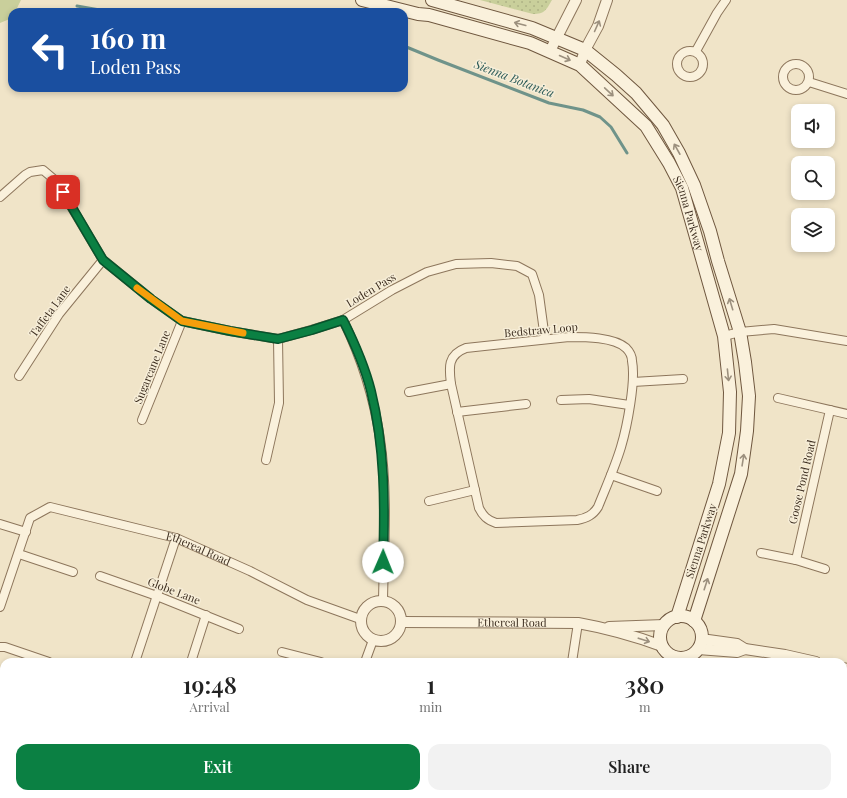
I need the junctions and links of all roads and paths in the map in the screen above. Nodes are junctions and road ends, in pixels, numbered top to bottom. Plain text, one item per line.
1 (362, 0) edge
2 (432, 0) edge
3 (576, 0) edge
4 (607, 0) edge
5 (726, 0) edge
6 (394, 8) edge
7 (408, 12) edge
8 (556, 37) junction
9 (585, 50) junction
10 (550, 51) junction
11 (696, 51) dead end
12 (580, 65) junction
13 (809, 82) dead end
14 (847, 94) edge
15 (0, 197) edge
16 (103, 260) junction
17 (343, 320) junction
18 (182, 321) junction
19 (740, 332) junction
20 (724, 336) junction
21 (278, 339) junction
22 (545, 339) junction
23 (847, 341) edge
24 (19, 376) dead end
25 (683, 379) dead end
26 (633, 382) junction
27 (451, 384) junction
28 (409, 392) dead end
29 (778, 398) dead end
30 (561, 400) dead end
31 (526, 404) dead end
32 (629, 405) junction
33 (830, 410) junction
34 (457, 412) junction
35 (847, 414) edge
36 (142, 420) dead end
37 (266, 460) dead end
38 (611, 475) junction
39 (475, 490) junction
40 (657, 491) dead end
41 (429, 501) dead end
42 (0, 524) edge
43 (26, 532) junction
44 (176, 538) junction
45 (18, 554) junction
46 (761, 554) dead end
47 (796, 560) junction
48 (825, 569) dead end
49 (73, 572) dead end
50 (100, 576) dead end
51 (157, 596) junction
52 (382, 600) junction
53 (0, 607) edge
54 (206, 615) junction
55 (676, 617) junction
56 (360, 619) junction
57 (694, 621) junction
58 (402, 622) junction
59 (578, 623) junction
60 (664, 625) junction
61 (599, 627) junction
62 (239, 629) dead end
63 (373, 640) junction
64 (700, 644) junction
65 (662, 646) junction
66 (0, 647) edge
67 (282, 652) dead end
68 (37, 658) edge
69 (136, 658) edge
70 (192, 658) edge
71 (305, 658) edge
72 (366, 658) edge
73 (573, 658) edge
74 (798, 658) edge

1 - 6 main road, Sienna Parkway
8 -> 2 main road, Sienna Parkway
3 - 8 street
9 -> 4 street
5 - 11 street
7 - 10 main road, Sienna Parkway
8 - 9 main road, Sienna Parkway
8 - 10 street
9 - 12 street
19 -> 9 main road, Sienna Parkway
10 -> 12 main road, Sienna Parkway
12 -> 20 main road, Sienna Parkway
13 - 14 street
15 - 16 street
16 - 18 street, Loden Pass
16 - 24 street, Taffeta Lane
17 - 21 street, Loden Pass
17 - 22 street, Loden Pass
17 - 52 street
18 - 21 street, Loden Pass
18 - 36 street, Sugarcane Lane
19 - 20 street
19 - 23 street
57 -> 19 main road, Sienna Parkway
20 -> 55 main road, Sienna Parkway
21 - 37 street
22 - 26 street, Bedstraw Loop
22 - 27 street, Bedstraw Loop
25 - 26 street
26 - 32 street, Bedstraw Loop
27 - 28 street
27 - 34 street, Bedstraw Loop
29 - 33 street
30 - 32 street
31 - 34 street
32 - 38 street, Bedstraw Loop
33 - 35 street
33 - 47 street, Goose Pond Road
34 - 39 street, Bedstraw Loop
38 - 39 street, Bedstraw Loop
38 - 40 street
39 - 41 street
42 - 43 street
43 - 44 street, Ethereal Road
43 - 45 street
44 - 51 street
44 - 56 street, Ethereal Road
45 - 49 street
45 - 53 street
46 - 47 street
47 - 48 street
50 - 51 street, Globe Lane
51 - 54 street, Globe Lane
51 - 69 street
52 - 56 street
52 - 58 street
54 - 62 street, Globe Lane
54 - 70 street
55 - 57 main road
55 - 60 main road
56 - 63 street
57 - 64 main road
58 - 59 street, Ethereal Road
58 - 63 street
59 - 61 street, Ethereal Road
59 - 73 street
60 - 61 street, Ethereal Road
60 - 65 main road
61 -> 65 street, Ethereal Road
63 - 72 street
64 - 65 main road, Ethereal Road
64 - 74 street
66 - 68 street
67 - 71 street

